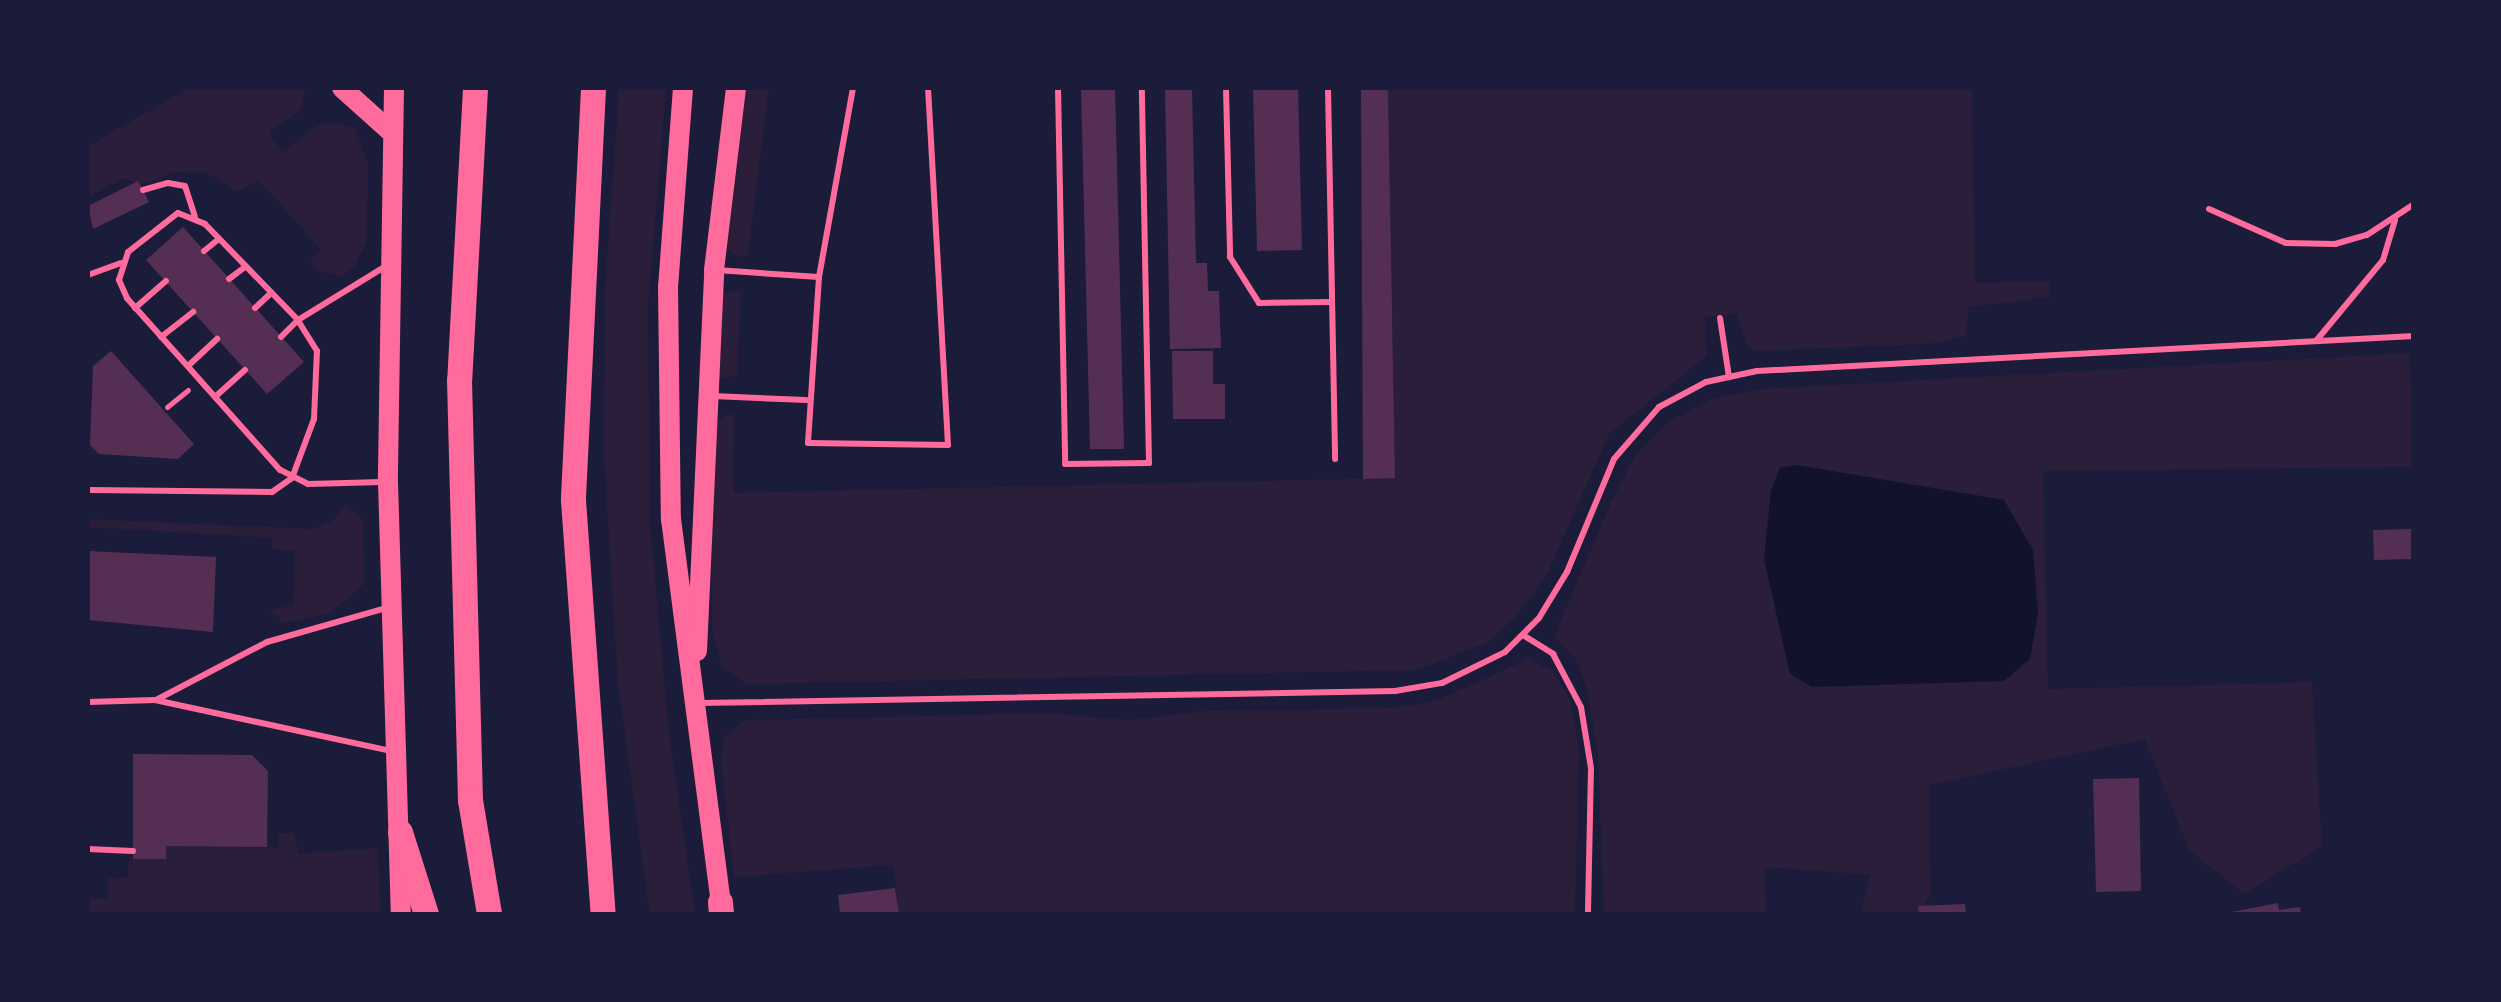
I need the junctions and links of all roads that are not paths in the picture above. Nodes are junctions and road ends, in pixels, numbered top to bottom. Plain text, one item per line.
1 (342, 88) edge
2 (394, 88) edge
3 (476, 88) edge
4 (594, 88) edge
5 (683, 88) edge
6 (736, 88) edge
7 (853, 88) edge
8 (928, 88) edge
9 (1058, 88) edge
10 (1142, 88) edge
11 (1226, 88) edge
12 (1328, 88) edge
13 (391, 132) junction
14 (143, 190) dead end
15 (2414, 204) edge
16 (2209, 209) dead end
17 (195, 216) junction
18 (2395, 220) junction
19 (220, 238) junction
20 (204, 251) dead end
21 (120, 263) junction
22 (388, 264) junction
23 (246, 266) junction
24 (714, 270) junction
25 (88, 275) edge
26 (819, 277) junction
27 (230, 280) dead end
28 (166, 282) dead end
29 (271, 294) junction
30 (1332, 302) junction
31 (135, 308) junction
32 (255, 308) dead end
33 (192, 312) dead end
34 (1720, 318) dead end
35 (298, 320) junction
36 (281, 336) dead end
37 (2414, 336) edge
38 (162, 337) junction
39 (217, 339) dead end
40 (2315, 342) junction
41 (188, 366) junction
42 (245, 370) dead end
43 (1729, 377) junction
44 (216, 396) junction
45 (706, 396) junction
46 (806, 400) junction
47 (1335, 459) dead end
48 (292, 478) junction
49 (388, 482) junction
50 (88, 490) edge
51 (392, 606) junction
52 (1523, 635) junction
53 (155, 700) junction
54 (88, 702) edge
55 (695, 703) junction
56 (397, 753) junction
57 (400, 832) junction
58 (88, 848) edge
59 (133, 851) dead end
60 (721, 910) edge
61 (401, 914) edge
62 (426, 914) edge
63 (489, 914) edge
64 (603, 914) edge
65 (1588, 914) edge

1 - 13 main road
2 - 13 main road
3 - 63 highway
4 - 64 highway
5 - 55 main road
6 - 24 main road
7 - 26 lane
8 - 46 lane
9 - 10 lane
11 - 30 lane
12 - 30 lane
13 - 22 main road
14 - 17 lane
15 - 18 lane
16 - 18 lane
17 - 19 lane
17 - 21 lane
18 - 40 lane
19 - 20 lane
19 - 23 lane
21 - 25 lane
21 - 31 lane
22 - 35 lane
22 - 49 main road
23 - 27 lane
23 - 29 lane
24 - 26 lane
24 - 45 main road
26 - 46 lane
28 - 31 lane
29 - 32 lane
29 - 35 lane
30 - 47 lane
31 - 38 lane
33 - 38 lane
34 - 43 lane
35 - 36 lane
35 - 48 lane
37 - 40 lane
38 - 41 lane
39 - 41 lane
40 - 43 lane
41 - 44 lane
42 - 44 lane
43 - 52 lane
44 - 48 lane
45 - 46 lane
45 - 55 main road
48 - 49 lane
48 - 50 lane
49 - 51 main road
51 - 53 lane
51 - 56 main road
52 - 55 lane
52 - 65 lane
53 - 54 lane
53 - 56 lane
55 - 60 main road
56 - 57 main road
57 - 61 main road
57 - 62 highway
58 - 59 lane

